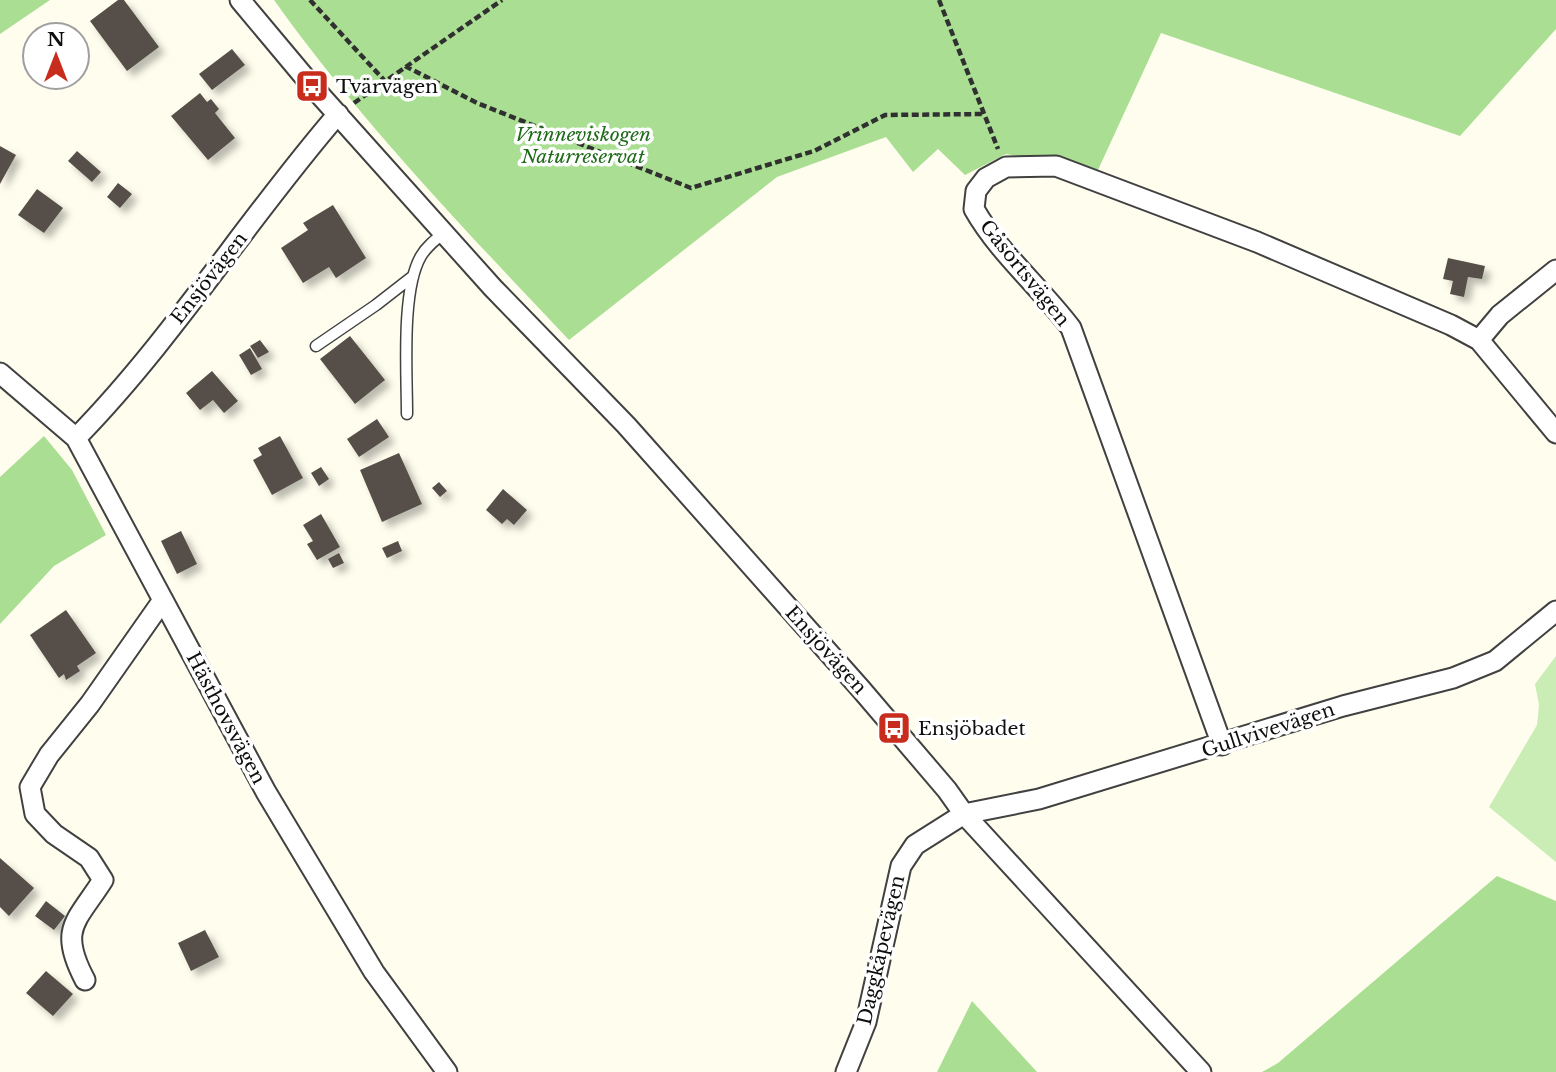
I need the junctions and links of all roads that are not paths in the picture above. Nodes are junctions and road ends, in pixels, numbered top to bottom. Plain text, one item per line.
1 (240, 0) edge
2 (338, 114) junction
3 (444, 233) junction
4 (1556, 270) edge
5 (413, 276) junction
6 (1479, 340) junction
7 (316, 346) dead end
8 (0, 373) edge
9 (407, 414) dead end
10 (1556, 433) edge
11 (76, 438) junction
12 (163, 600) junction
13 (1556, 611) edge
14 (1222, 745) junction
15 (964, 814) junction
16 (85, 979) dead end
17 (447, 1072) edge
18 (846, 1072) edge
19 (1201, 1072) edge

1 - 2 street, Ensjövägen
2 - 3 street, Ensjövägen
2 - 11 street, Ensjövägen
3 - 5 lane
3 - 15 street, Ensjövägen
4 - 6 street
5 - 7 lane
5 - 9 lane
6 - 10 street
6 - 14 street, Gåsörtsvägen
8 - 11 street, Hästhovsvägen
11 - 12 street, Hästhovsvägen
12 - 16 street
12 - 17 street, Hästhovsvägen
13 - 14 street, Gullvivevägen
14 - 15 street, Gullvivevägen
15 - 18 street, Daggkåpevägen
15 - 19 street, Ensjövägen

